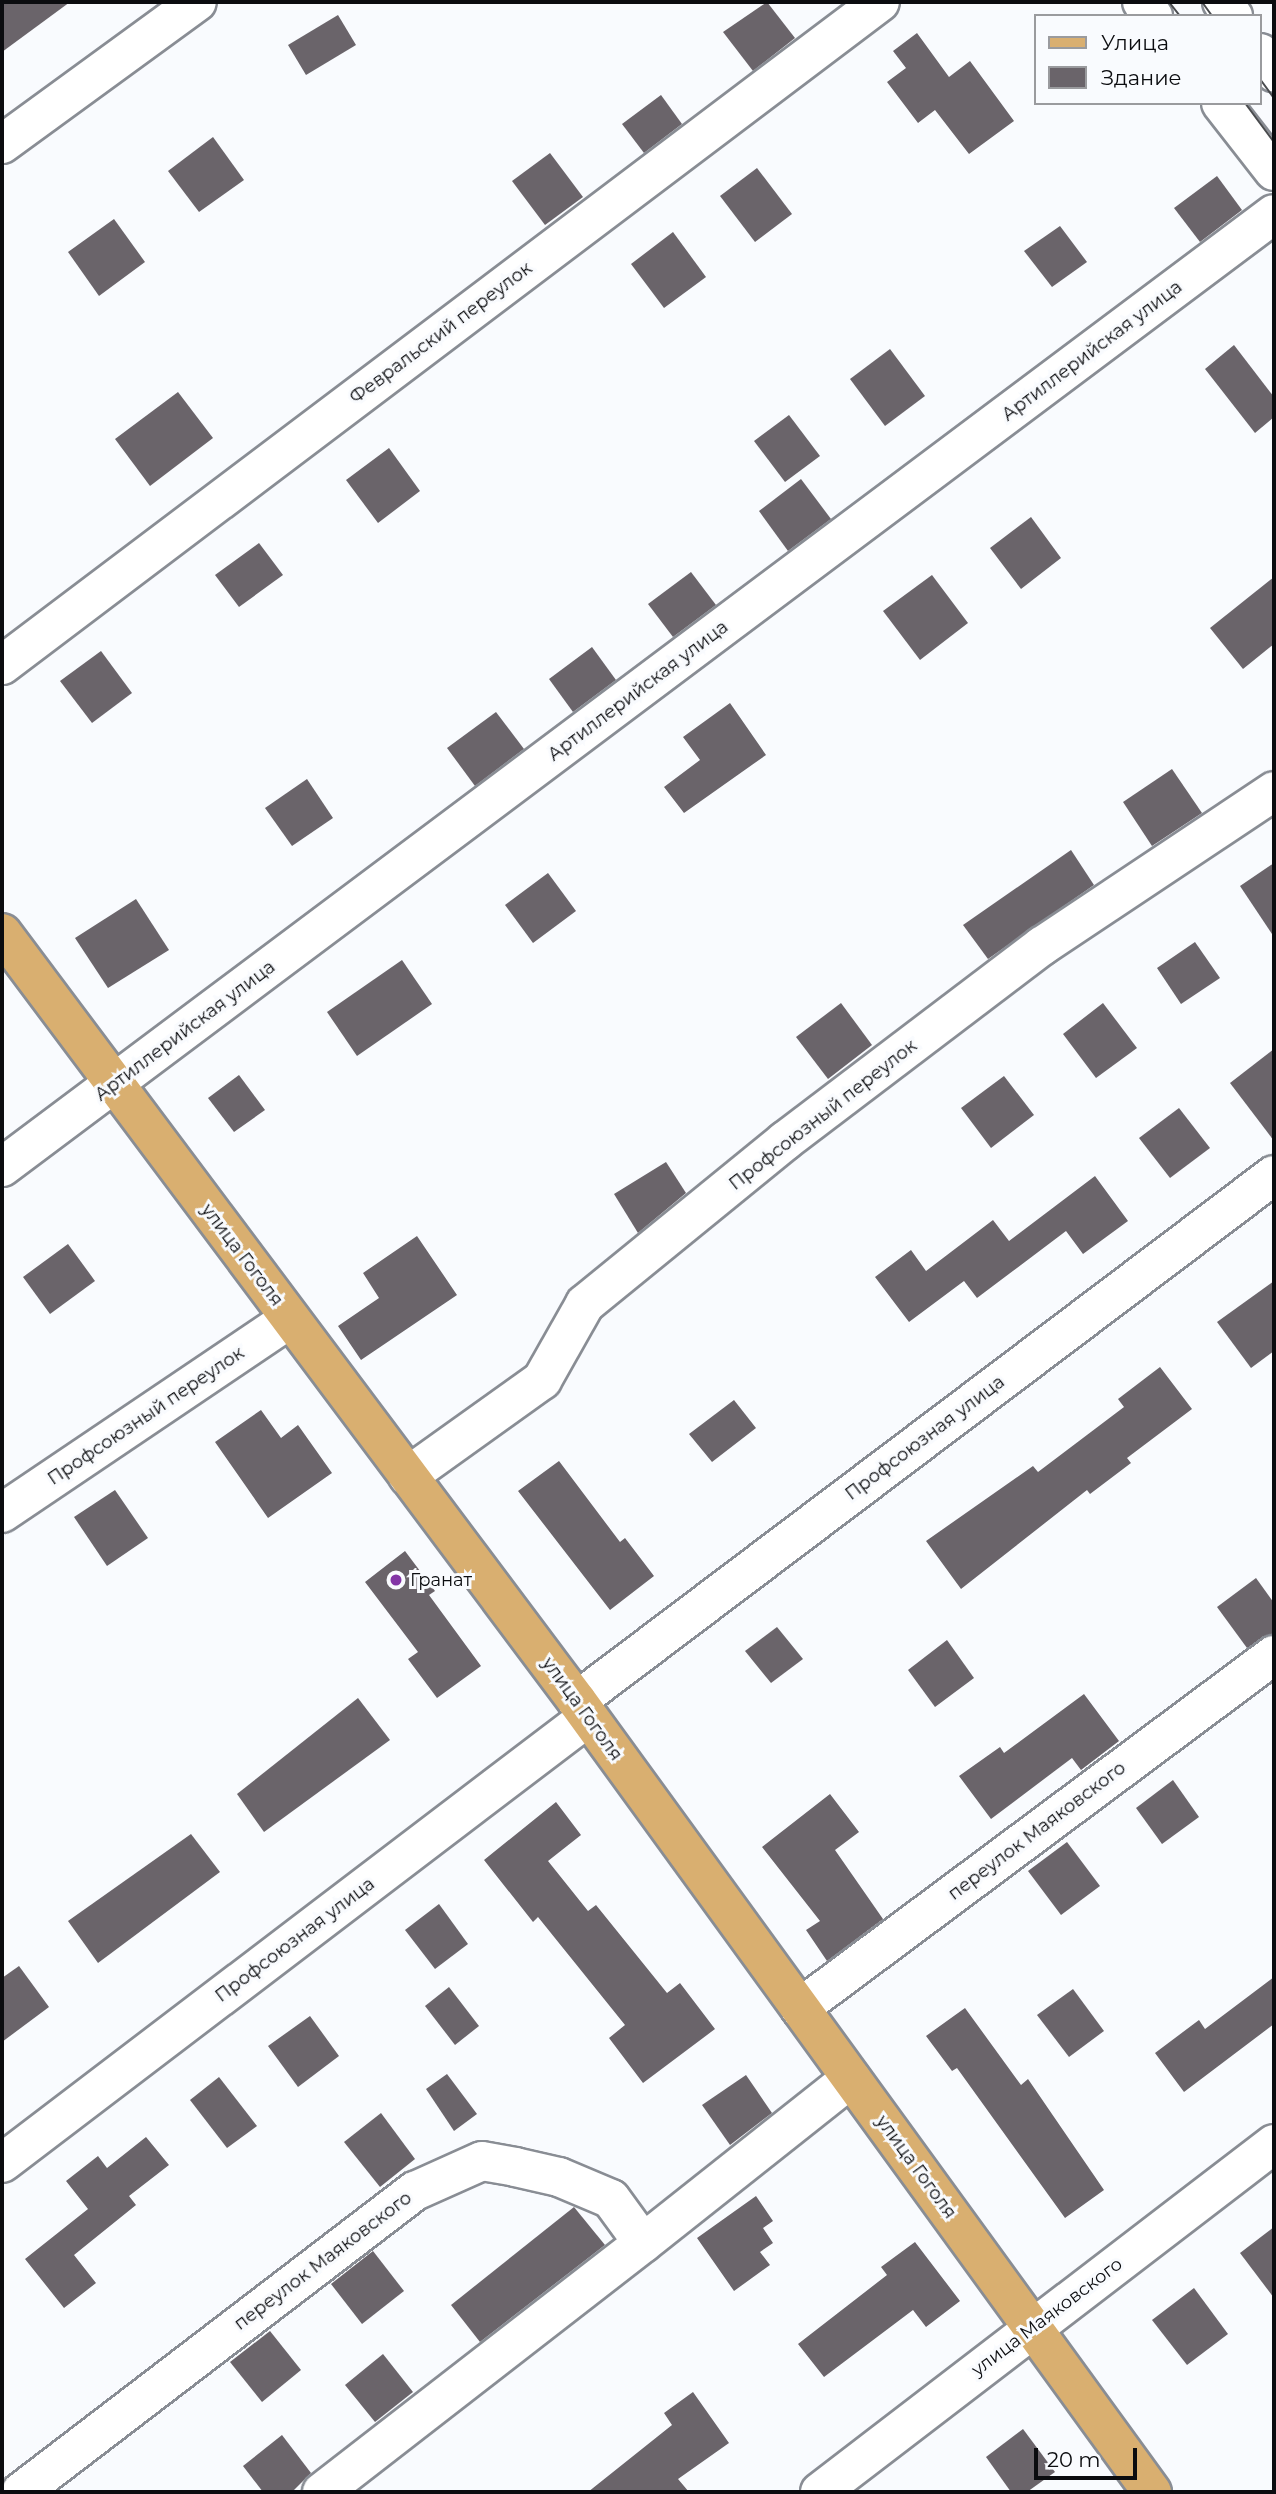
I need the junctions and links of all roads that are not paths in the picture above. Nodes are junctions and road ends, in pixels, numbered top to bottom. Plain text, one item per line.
1 (197, 2) edge
2 (880, 2) edge
3 (1262, 56) edge
4 (1274, 72) edge
5 (1223, 105) edge
6 (2, 144) edge
7 (1274, 172) edge
8 (1274, 214) edge
9 (2, 665) edge
10 (1274, 791) edge
11 (2, 933) edge
12 (114, 1085) junction
13 (2, 1167) edge
14 (1274, 1175) edge
15 (290, 1319) junction
16 (408, 1476) junction
17 (2, 1513) edge
18 (1274, 1655) edge
19 (582, 1709) junction
20 (800, 2008) junction
21 (851, 2078) junction
22 (1274, 2144) edge
23 (2, 2163) edge
24 (643, 2244) junction
25 (1032, 2327) junction
26 (21, 2492) edge
27 (322, 2492) edge
28 (820, 2492) edge
29 (1152, 2492) edge

1 - 6 street
2 - 9 street, Февральский переулок
3 - 4 street
5 - 7 street
8 - 12 street, Артиллерийская улица
10 - 16 street, Профсоюзный переулок
11 - 12 main road, улица Гоголя
12 - 13 street, Артиллерийская улица
12 - 15 main road, улица Гоголя
14 - 19 street, Профсоюзная улица
15 - 16 main road, улица Гоголя
15 - 17 street, Профсоюзный переулок
16 - 19 main road, улица Гоголя
18 - 20 street, переулок Маяковского
19 - 20 main road, улица Гоголя
19 - 23 street, Профсоюзная улица
20 - 21 main road, улица Гоголя
21 - 24 street
21 - 25 main road, улица Гоголя
22 - 25 street, улица Маяковского
24 - 26 street, переулок Маяковского
24 - 27 street
25 - 28 street, улица Маяковского
25 - 29 main road, улица Гоголя

